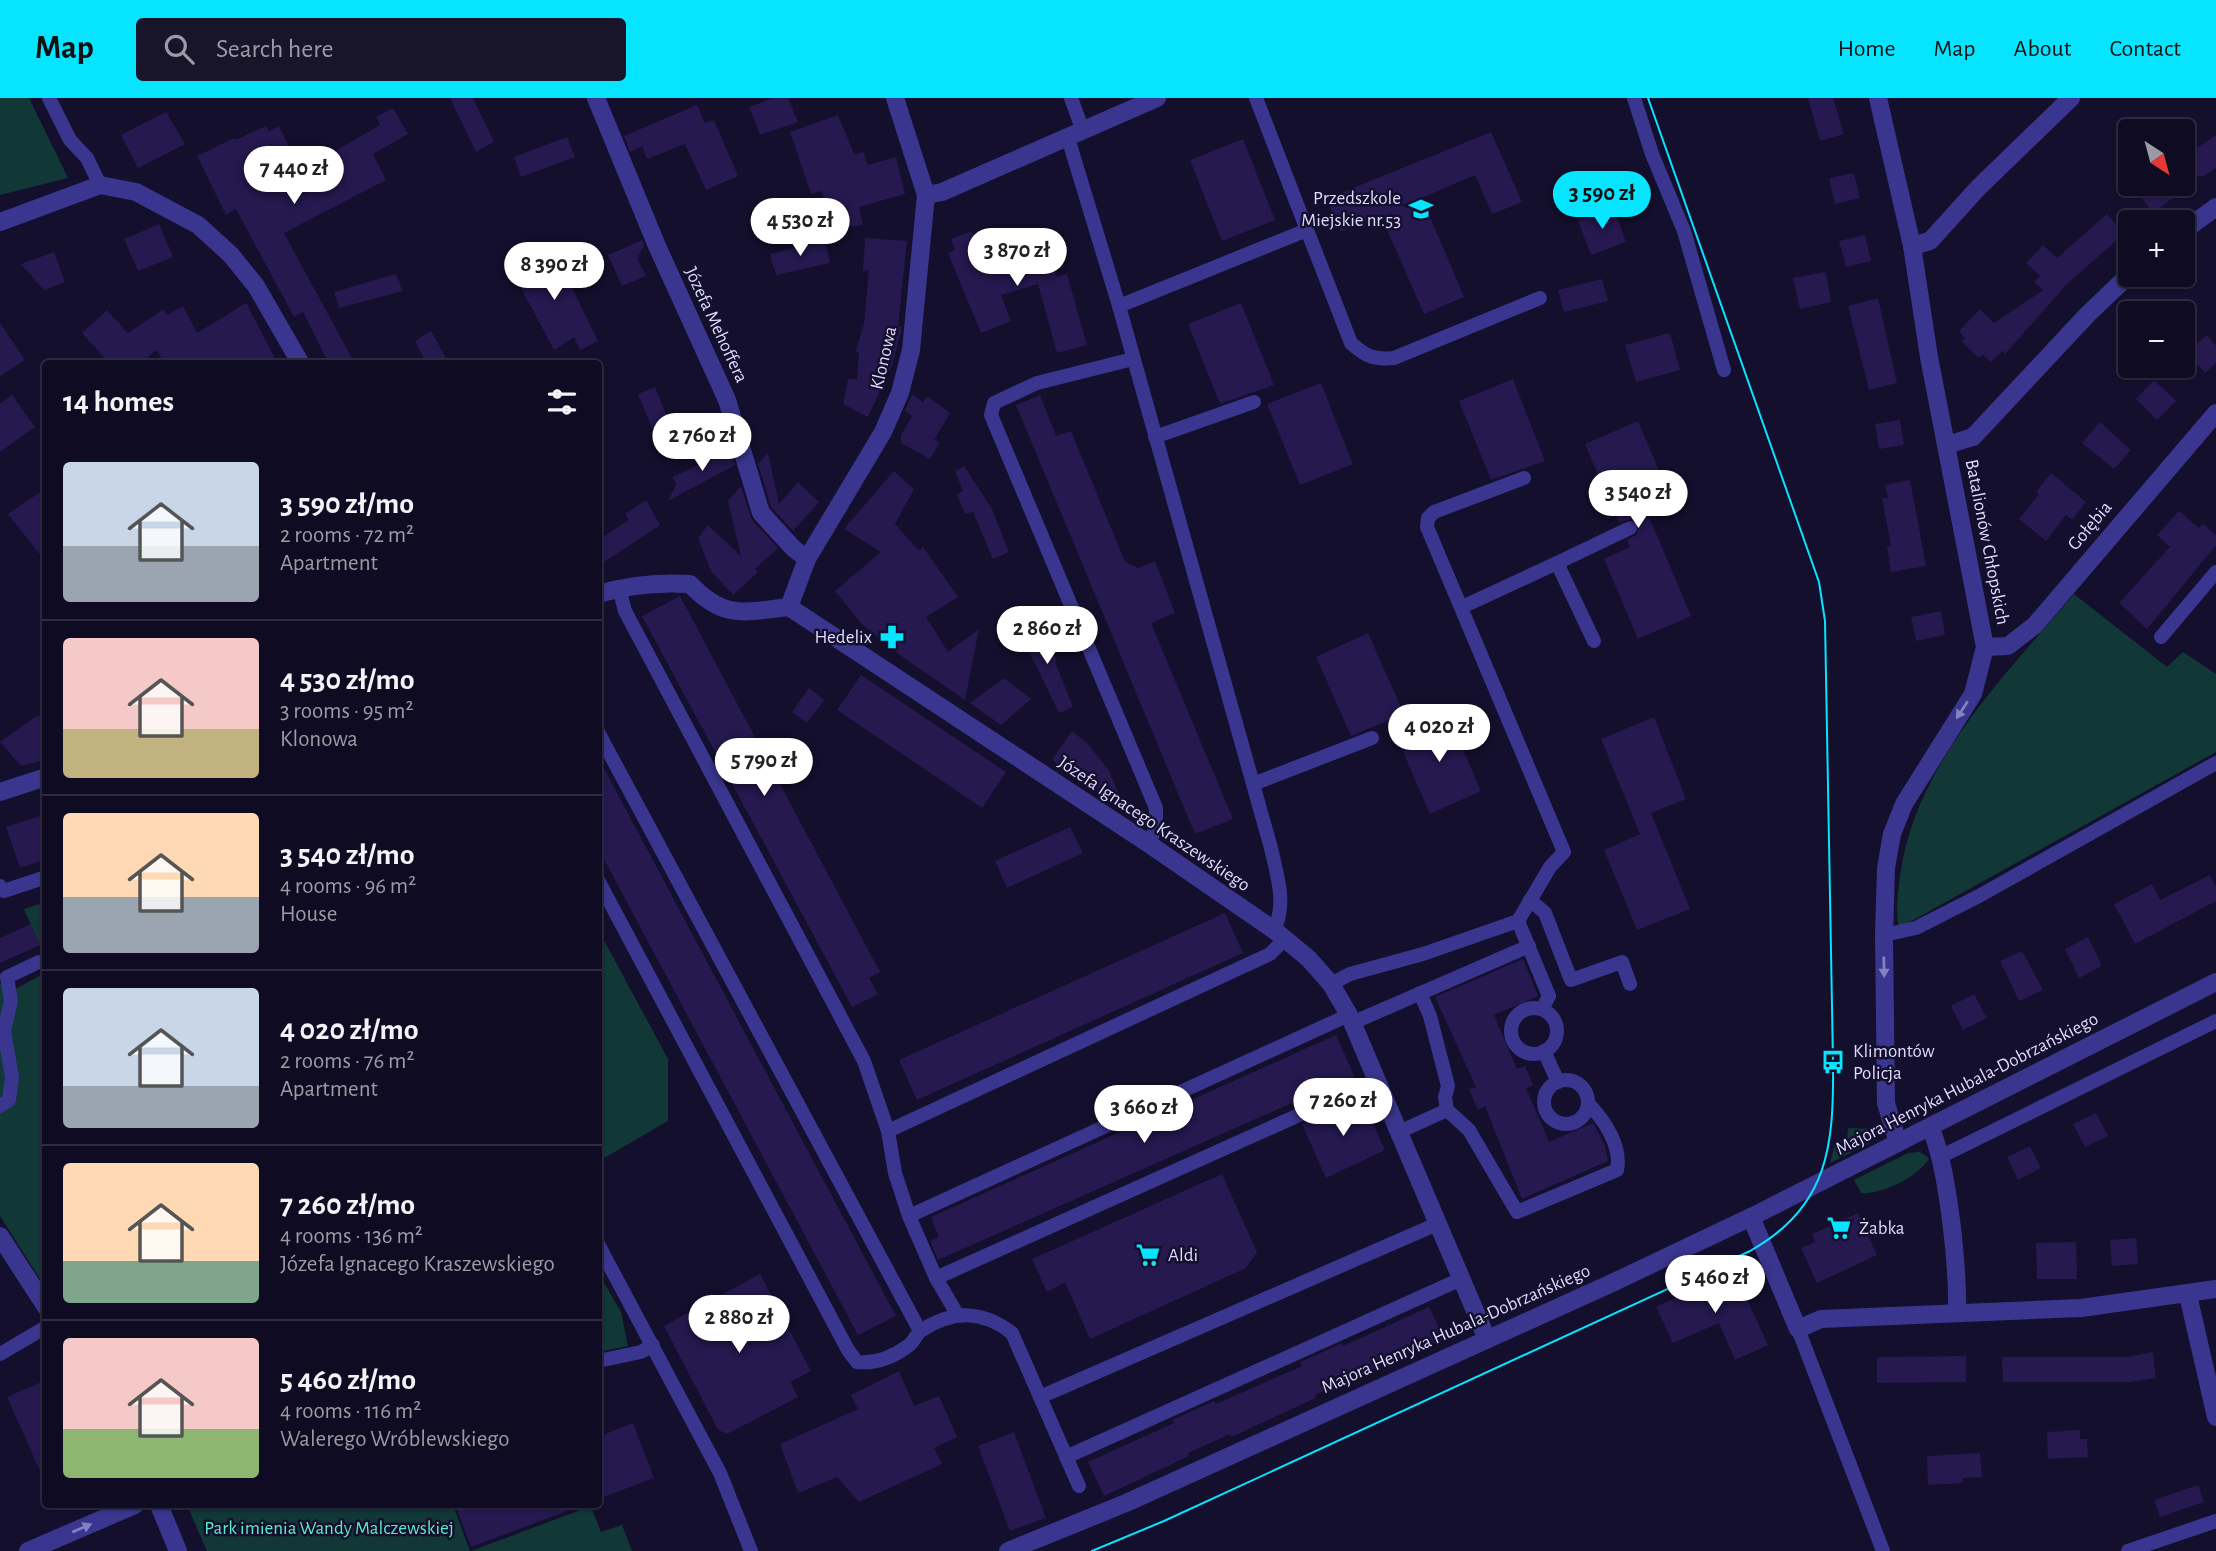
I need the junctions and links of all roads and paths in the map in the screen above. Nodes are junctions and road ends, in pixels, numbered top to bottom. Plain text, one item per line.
1 (49, 98) edge
2 (596, 98) edge
3 (895, 98) edge
4 (1071, 98) edge
5 (1157, 98) edge
6 (1256, 98) edge
7 (1634, 98) edge
8 (1878, 98) edge
9 (2071, 98) edge
10 (1076, 134) junction
11 (100, 185) junction
12 (926, 195) junction
13 (2216, 207) edge
14 (0, 222) edge
15 (2195, 222) edge
16 (1307, 230) junction
17 (1912, 246) junction
18 (2118, 285) edge
19 (1539, 298) dead end
20 (1119, 306) junction
21 (1133, 359) junction
22 (299, 360) edge
23 (1724, 370) dead end
24 (1254, 402) dead end
25 (2216, 413) edge
26 (1155, 437) junction
27 (1947, 445) junction
28 (1524, 478) dead end
29 (1630, 528) dead end
30 (807, 559) junction
31 (1557, 563) junction
32 (2216, 572) edge
33 (620, 588) junction
34 (602, 593) edge
35 (789, 607) junction
36 (1462, 607) junction
37 (2161, 638) dead end
38 (1594, 641) dead end
39 (1985, 647) junction
40 (1371, 738) dead end
41 (602, 739) edge
42 (2216, 763) edge
43 (42, 779) edge
44 (1253, 784) junction
45 (0, 792) edge
46 (1149, 844) junction
47 (42, 878) edge
48 (0, 886) edge
49 (602, 888) edge
50 (1530, 900) junction
51 (1518, 921) junction
52 (1279, 934) junction
53 (1884, 935) junction
54 (1529, 946) junction
55 (39, 962) dead end
56 (2216, 982) edge
57 (1331, 984) junction
58 (1630, 984) dead end
59 (1420, 993) junction
60 (1542, 1009) junction
61 (1350, 1019) junction
62 (2216, 1021) edge
63 (1544, 1051) junction
64 (1377, 1080) junction
65 (1558, 1082) junction
66 (1588, 1103) junction
67 (0, 1106) edge
68 (1447, 1110) junction
69 (1930, 1127) junction
70 (888, 1131) junction
71 (1399, 1132) junction
72 (1898, 1143) junction
73 (1940, 1157) junction
74 (909, 1216) junction
75 (1751, 1217) junction
76 (1437, 1224) junction
77 (0, 1236) edge
78 (602, 1251) edge
79 (936, 1278) junction
80 (1461, 1279) junction
81 (2216, 1289) edge
82 (2188, 1295) junction
83 (42, 1301) edge
84 (1957, 1312) junction
85 (957, 1314) junction
86 (42, 1329) edge
87 (1798, 1329) junction
88 (920, 1331) junction
89 (1487, 1339) junction
90 (653, 1345) junction
91 (0, 1354) edge
92 (602, 1360) edge
93 (1040, 1397) junction
94 (2216, 1417) edge
95 (1066, 1457) junction
96 (1079, 1486) dead end
97 (128, 1508) edge
98 (160, 1508) edge
99 (2216, 1521) edge
100 (28, 1551) edge
101 (178, 1551) edge
102 (751, 1551) edge
103 (1008, 1551) edge
104 (1883, 1551) edge
105 (2128, 1551) edge

1 - 11 lane
2 - 30 street, Józefa Mehoffera
3 - 12 street, Klonowa
4 - 10 lane
5 - 10 street
6 - 16 lane
7 - 23 lane
8 - 17 street, Batalionów Chłopskich
9 - 17 street
10 - 12 street
10 - 20 lane
11 - 14 street
11 - 22 street
12 - 30 street, Klonowa
13 - 15 street
16 - 19 lane
16 - 20 lane
17 - 27 street, Batalionów Chłopskich
18 - 27 street
20 - 21 lane
21 - 26 lane
21 - 46 lane
24 - 26 lane
25 - 39 street, Gołębia
26 - 44 lane
27 - 39 street, Batalionów Chłopskich
28 - 36 lane
29 - 31 lane
30 - 35 street, Klonowa
31 - 36 lane
31 - 38 lane
32 - 37 lane
33 - 34 street
33 - 35 street
33 - 70 lane
35 - 46 street, Józefa Ignacego Kraszewskiego
36 - 50 lane
39 -> 53 street, Batalionów Chłopskich
40 - 44 lane
41 - 88 lane
42 - 53 lane
43 - 45 street
44 - 52 lane
46 - 52 street, Józefa Ignacego Kraszewskiego
47 - 48 lane
49 - 88 lane
50 - 51 lane
50 - 58 lane
51 - 54 lane
51 - 57 lane
52 - 57 street, Józefa Ignacego Kraszewskiego
52 - 70 lane
53 -> 72 street, Batalionów Chłopskich
54 - 59 lane
54 - 60 lane
55 - 67 lane
56 - 69 street, Majora Henryka Hubala-Dobrzańskiego
57 - 61 street, Józefa Ignacego Kraszewskiego
59 - 61 lane
59 - 68 lane
60 - 63 lane
60 - 63 lane
61 - 64 street, Józefa Ignacego Kraszewskiego
61 - 74 lane
62 - 73 lane
63 - 65 lane
64 - 71 street, Józefa Ignacego Kraszewskiego
64 - 79 lane
65 - 66 lane
65 - 66 lane
66 - 68 lane
68 - 71 lane
69 - 72 street, Majora Henryka Hubala-Dobrzańskiego
69 - 73 street
70 - 74 lane
71 - 76 street, Józefa Ignacego Kraszewskiego
72 - 75 street, Majora Henryka Hubala-Dobrzańskiego
73 - 84 street
74 - 79 lane
75 - 87 street
75 - 89 street, Majora Henryka Hubala-Dobrzańskiego
76 - 80 street, Józefa Ignacego Kraszewskiego
76 - 93 lane
77 - 83 street
78 - 90 lane
79 - 85 lane
80 - 89 street, Józefa Ignacego Kraszewskiego
80 - 95 lane
81 - 82 street
82 - 84 street
82 - 94 street
84 - 87 street
85 - 88 lane
85 - 93 lane
86 - 91 lane
87 - 104 lane
89 - 103 street, Majora Henryka Hubala-Dobrzańskiego
90 - 92 lane
90 - 102 lane
93 - 95 lane
95 - 96 lane
100 -> 97 street
98 - 101 street
99 - 105 lane

